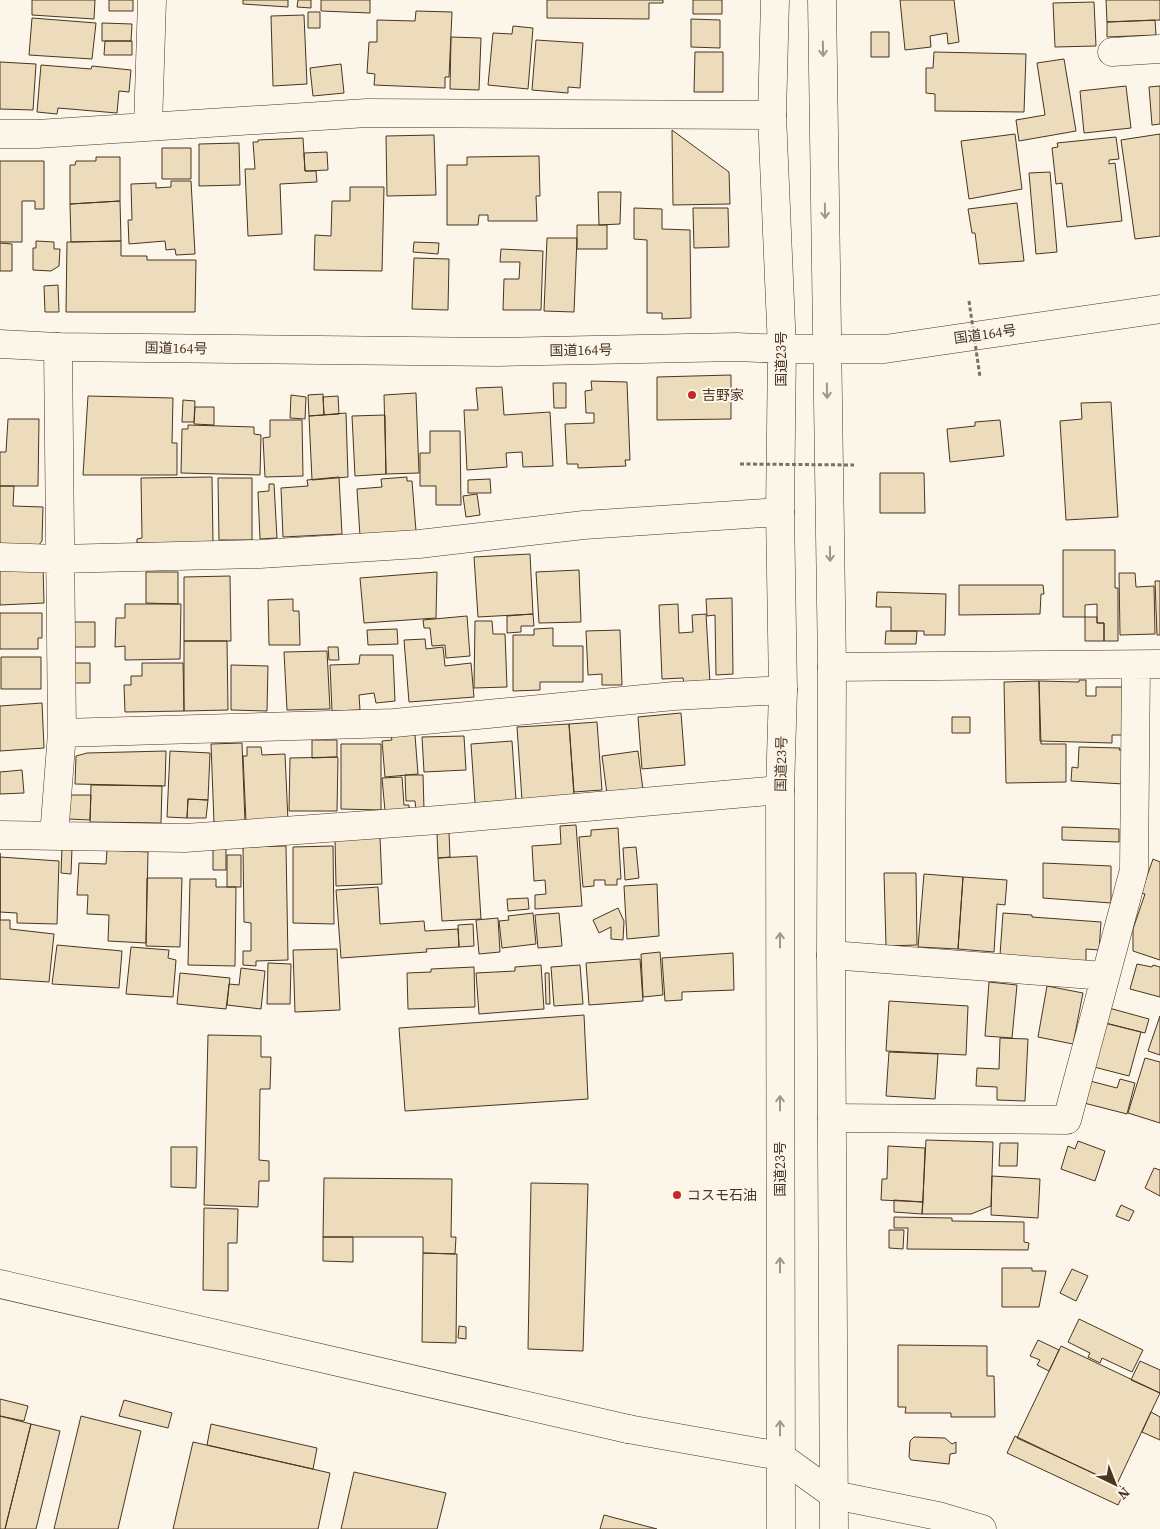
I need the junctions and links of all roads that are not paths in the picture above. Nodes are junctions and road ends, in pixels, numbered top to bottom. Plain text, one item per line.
1 (152, 0) edge
2 (775, 0) edge
3 (822, 0) edge
4 (1160, 49) edge
5 (1112, 52) dead end
6 (772, 115) junction
7 (148, 126) junction
8 (0, 134) edge
9 (1160, 309) edge
10 (0, 344) edge
11 (58, 346) junction
12 (782, 349) junction
13 (826, 349) junction
14 (780, 512) junction
15 (0, 557) edge
16 (59, 559) junction
17 (1148, 664) edge
18 (832, 667) junction
19 (783, 690) junction
20 (62, 733) junction
21 (780, 790) junction
22 (0, 835) edge
23 (54, 836) junction
24 (831, 955) junction
25 (1105, 976) junction
26 (832, 1118) junction
27 (0, 1284) edge
28 (780, 1456) junction
29 (834, 1495) junction
30 (781, 1529) edge
31 (834, 1529) edge
32 (982, 1529) edge

1 - 7 main road
2 - 6 main road, 国道23号
3 -> 13 main road
4 - 5 main road
6 - 7 main road
6 - 12 main road, 国道23号
7 - 8 main road
9 - 13 main road, 国道164号
10 - 11 main road, 国道164号
11 - 12 main road, 国道164号
11 - 16 main road
12 - 13 main road, 国道164号
12 - 14 main road, 国道23号
13 -> 18 main road
14 - 16 main road
14 - 19 main road, 国道23号
15 - 16 main road
16 - 20 main road
17 - 18 main road
17 - 25 main road
18 - 24 main road
19 - 20 main road
19 - 21 main road, 国道23号
20 - 23 main road
21 - 23 main road
28 -> 21 main road, 国道23号
22 - 23 main road
24 - 25 main road
24 - 26 main road
25 - 26 main road
26 - 29 main road
27 - 28 main road
28 - 29 main road
28 - 30 main road, 国道23号
29 - 31 main road
29 - 32 main road

